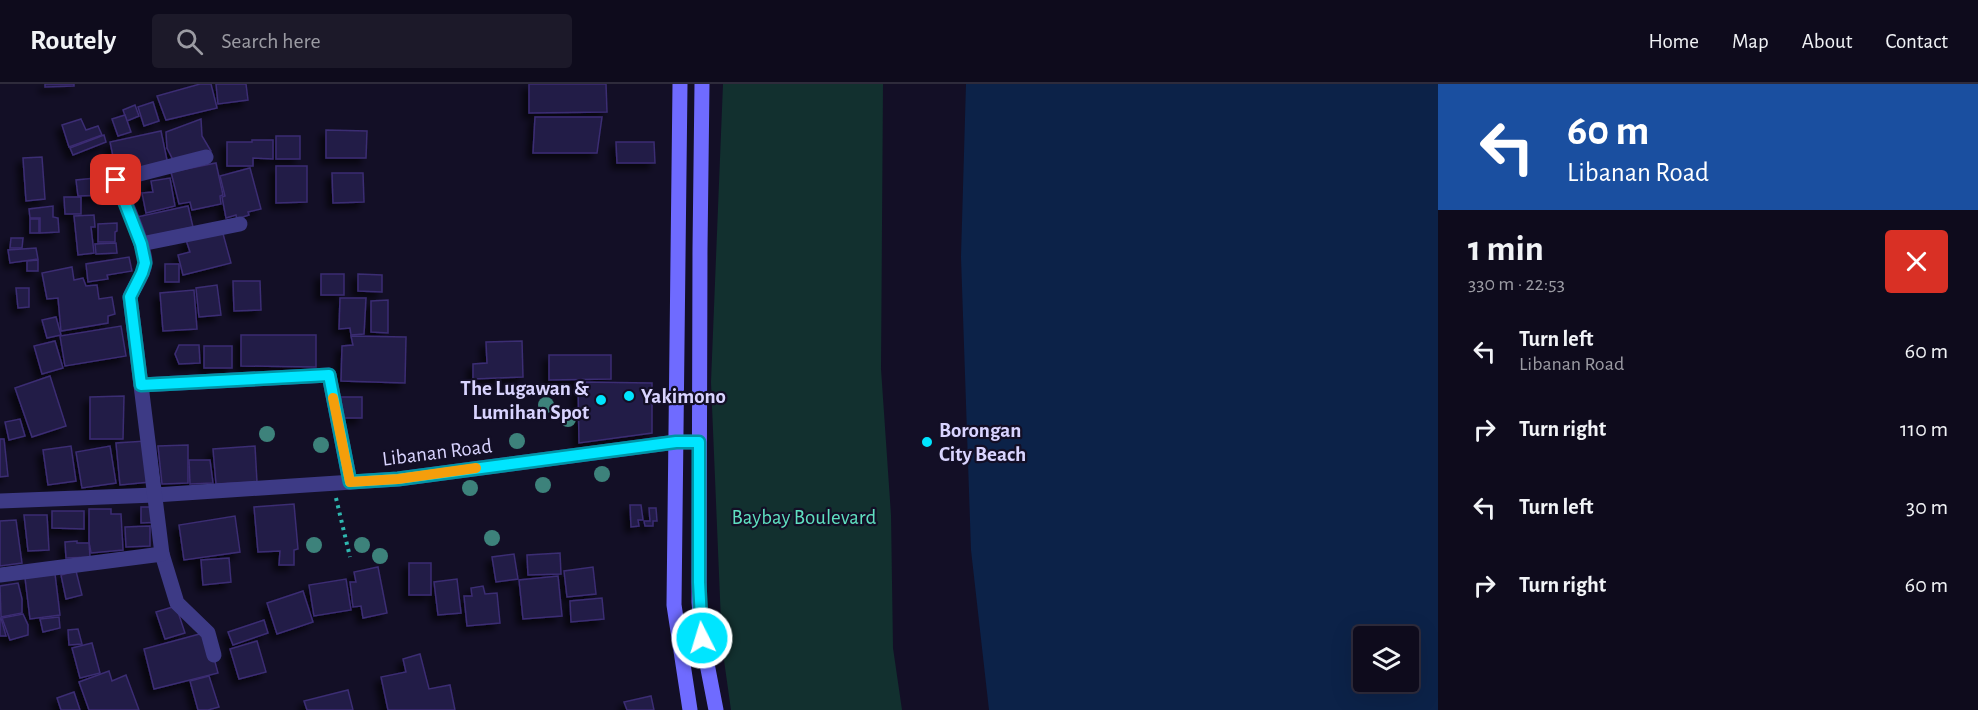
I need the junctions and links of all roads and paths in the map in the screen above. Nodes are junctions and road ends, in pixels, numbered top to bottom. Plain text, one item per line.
1 (680, 84) edge
2 (702, 84) edge
3 (206, 157) dead end
4 (240, 224) dead end
5 (141, 244) junction
6 (141, 385) junction
7 (676, 442) junction
8 (699, 442) junction
9 (350, 482) junction
10 (333, 483) junction
11 (155, 495) junction
12 (0, 501) edge
13 (162, 554) junction
14 (350, 557) dead end
15 (0, 574) edge
16 (214, 655) dead end
17 (690, 710) edge
18 (716, 710) edge

1 - 7 street
2 - 8 street
3 - 5 street
4 - 5 street
5 - 6 street
6 - 9 street
6 - 11 street
7 - 8 street, Libanan Road
7 - 9 street, Libanan Road
7 - 17 street
8 - 18 street
9 - 10 street, Libanan Road
10 - 11 street, Libanan Road
10 - 14 path
11 - 12 street, Libanan Road
11 - 13 street
13 - 15 street
13 - 16 street

